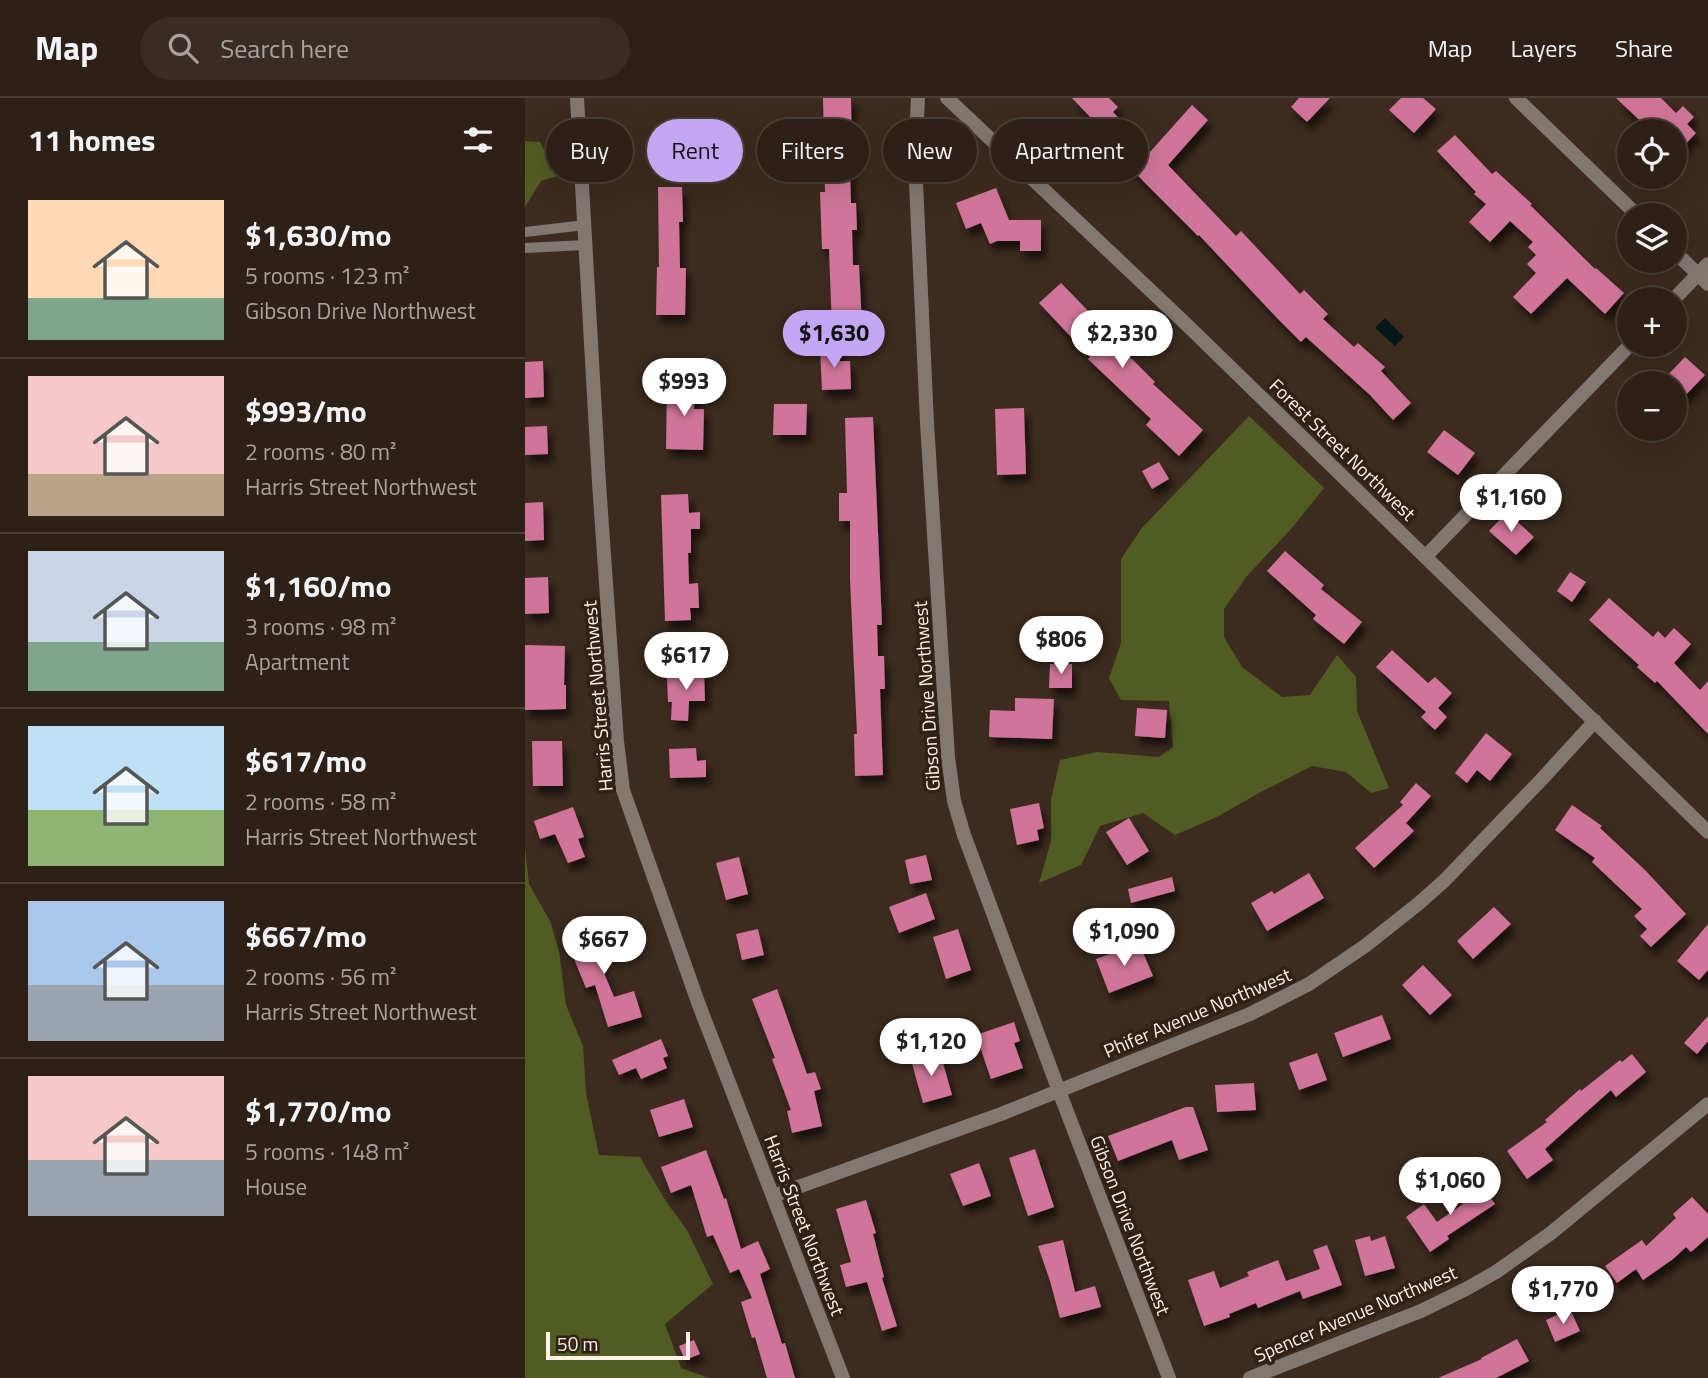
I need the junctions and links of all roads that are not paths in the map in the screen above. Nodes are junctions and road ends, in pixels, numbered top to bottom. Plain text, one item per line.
1 (577, 98) edge
2 (918, 98) edge
3 (947, 98) edge
4 (1516, 98) edge
5 (1625, 203) edge
6 (585, 225) junction
7 (525, 232) edge
8 (586, 245) junction
9 (525, 248) edge
10 (1687, 261) edge
11 (1705, 274) edge
12 (1687, 289) edge
13 (1618, 357) edge
14 (1426, 556) junction
15 (1595, 721) junction
16 (1708, 832) edge
17 (1059, 1091) junction
18 (1708, 1104) edge
19 (773, 1196) junction
20 (843, 1378) edge
21 (1169, 1378) edge
22 (1250, 1378) edge

1 - 6 street, Harris Street Northwest
2 - 17 street, Gibson Drive Northwest
3 - 14 street, Forest Street Northwest
4 - 5 street
6 - 7 lane
6 - 8 street, Harris Street Northwest
8 - 9 lane
8 - 19 street, Harris Street Northwest
10 - 11 street
11 - 12 street
13 - 14 street
14 - 15 street, Forest Street Northwest
15 - 16 street, Forest Street Northwest
15 - 17 street, Phifer Avenue Northwest
17 - 19 street, Phifer Avenue Northwest
17 - 21 street, Gibson Drive Northwest
18 - 22 street, Spencer Avenue Northwest
19 - 20 street, Harris Street Northwest

